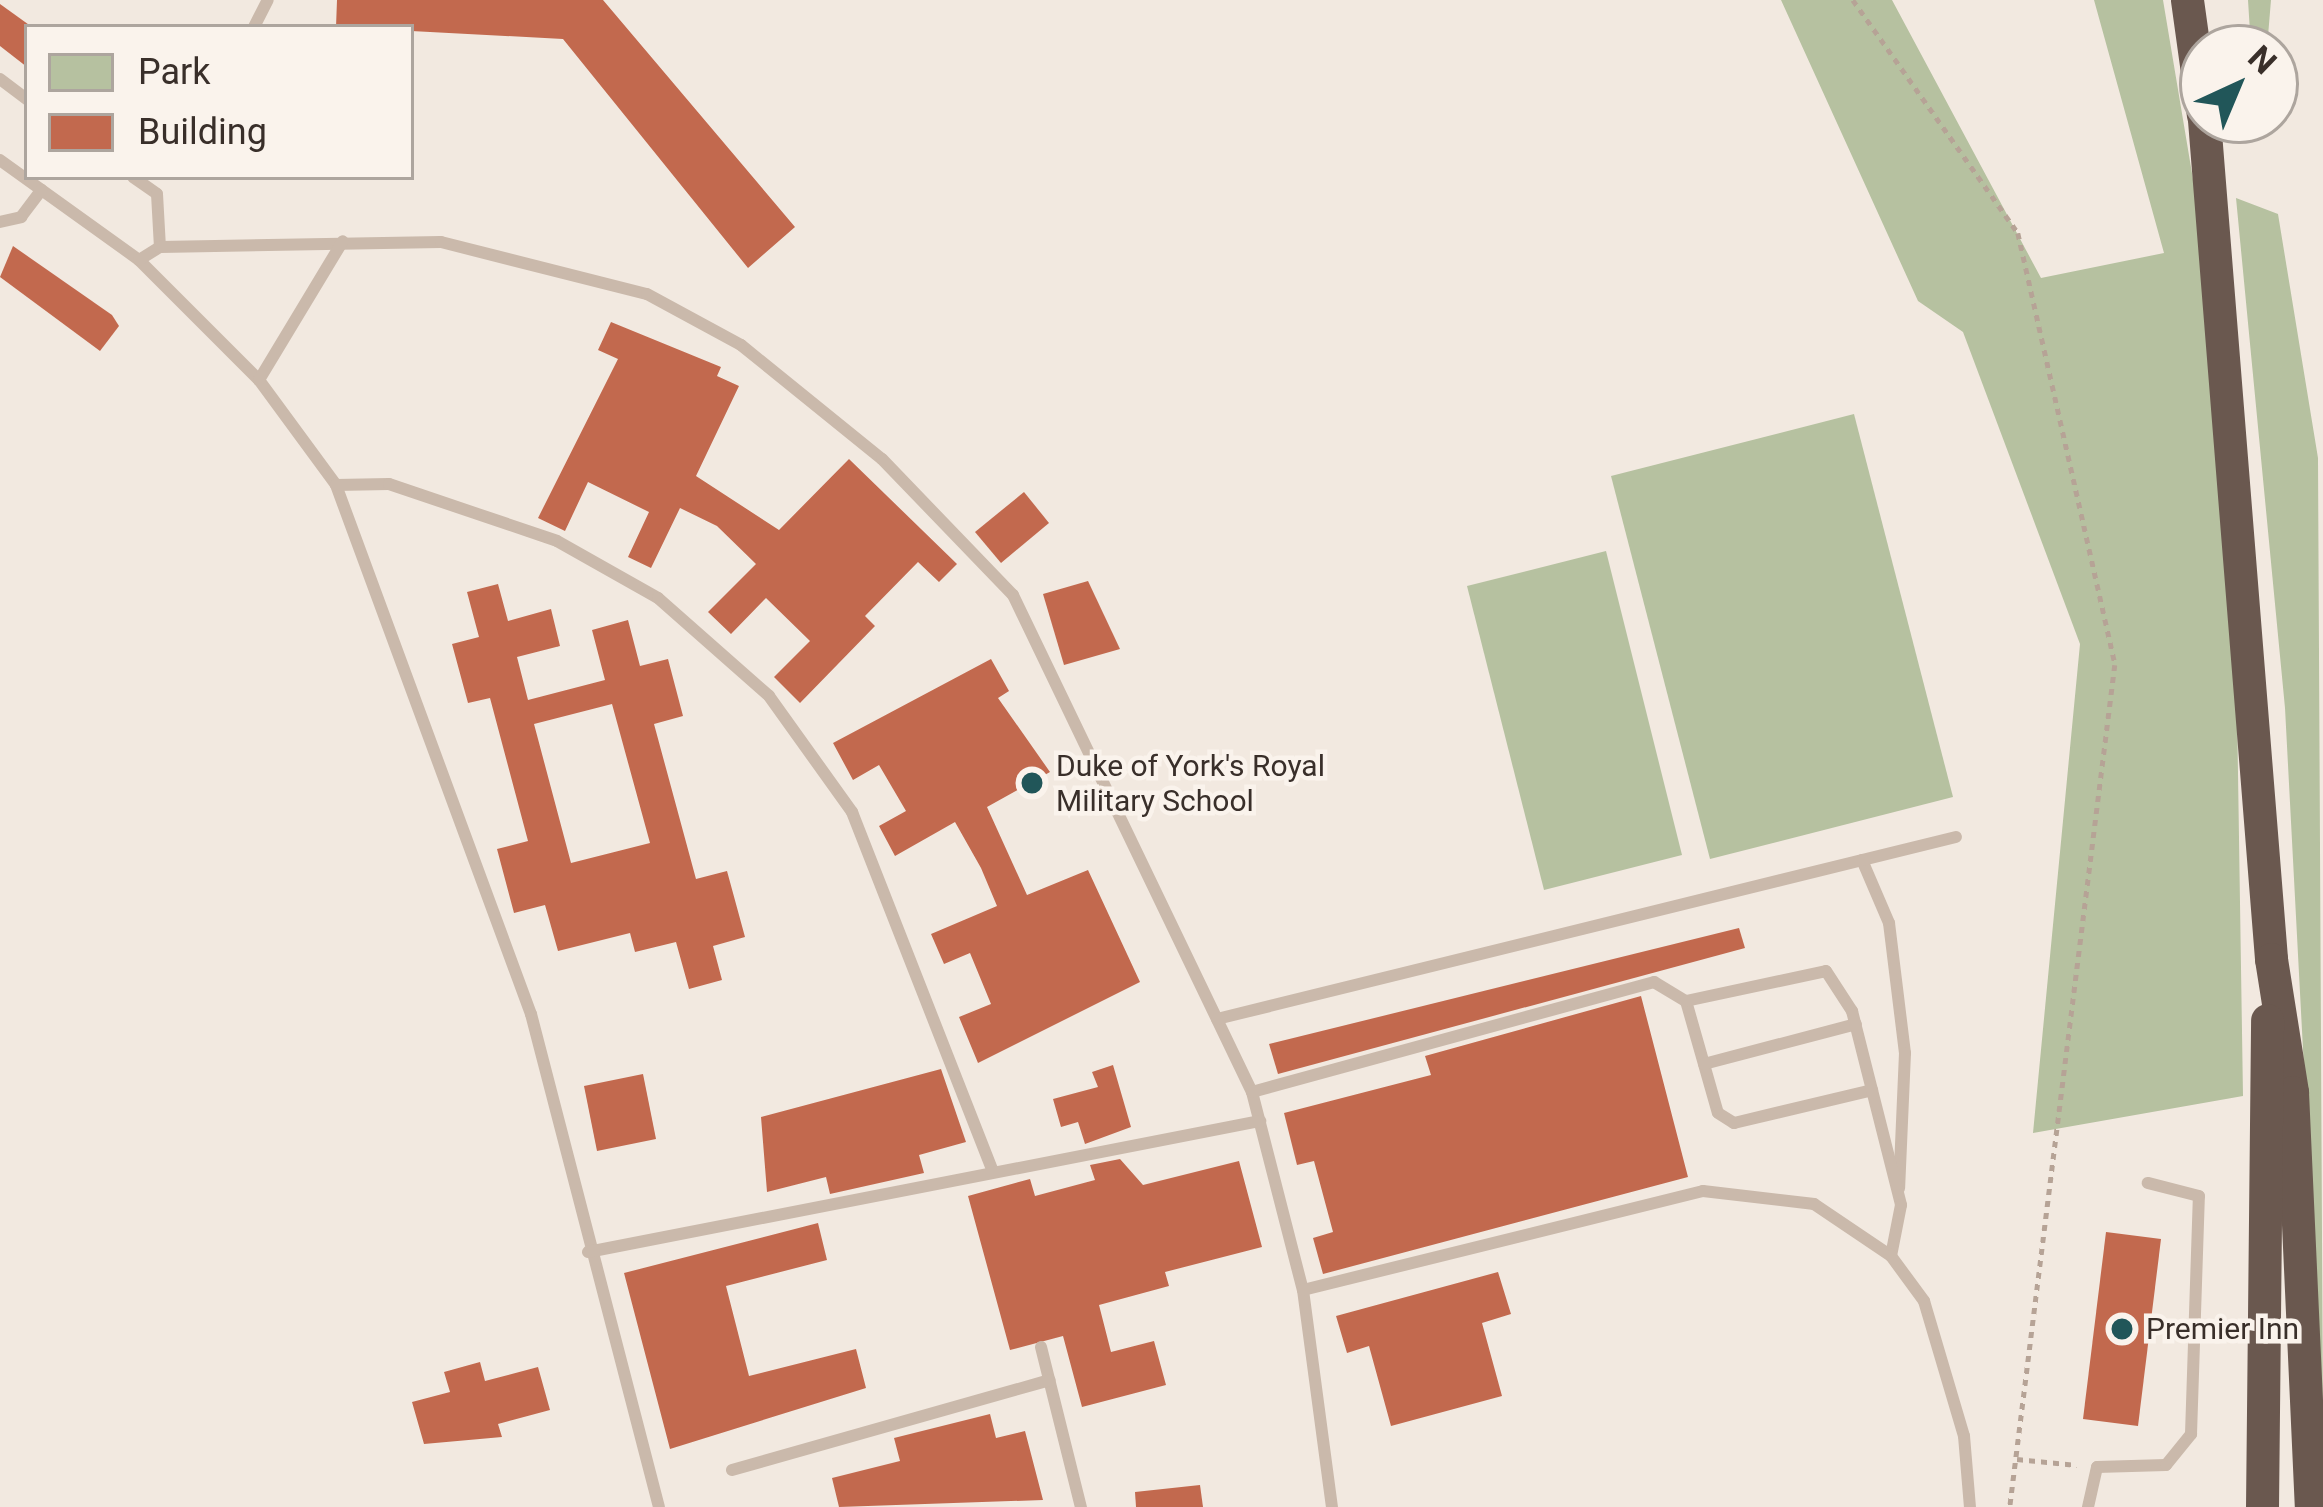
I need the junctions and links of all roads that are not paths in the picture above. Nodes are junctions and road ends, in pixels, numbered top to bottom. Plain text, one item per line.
1 (2205, 144) edge
2 (27, 180) edge
3 (137, 180) edge
4 (165, 180) edge
5 (41, 190) junction
6 (157, 194) junction
7 (0, 223) edge
8 (343, 241) junction
9 (160, 247) junction
10 (139, 260) junction
11 (259, 380) junction
12 (336, 485) junction
13 (1956, 837) dead end
14 (1862, 860) junction
15 (2271, 959) junction
16 (1686, 1000) junction
17 (1217, 1019) junction
18 (1856, 1024) junction
19 (1704, 1064) junction
20 (1872, 1090) junction
21 (1252, 1092) junction
22 (1260, 1121) junction
23 (992, 1170) junction
24 (2148, 1184) dead end
25 (1898, 1196) junction
26 (588, 1252) junction
27 (1891, 1256) junction
28 (1303, 1290) junction
29 (1041, 1348) dead end
30 (1050, 1380) junction
31 (732, 1470) dead end
32 (659, 1507) edge
33 (1081, 1507) edge
34 (1332, 1507) edge
35 (1970, 1507) edge
36 (2088, 1507) edge
37 (2262, 1507) edge
38 (2311, 1507) edge

1 - 15 highway
2 - 5 lane
3 - 6 lane
4 - 6 lane
5 - 7 lane
5 - 10 lane
6 - 9 lane
8 - 9 lane
8 - 11 lane
8 - 17 lane
9 - 10 lane
10 - 11 lane
11 - 12 lane
12 - 23 lane
12 - 26 lane
13 - 14 lane
14 - 17 lane
14 - 25 lane
15 - 37 highway
15 - 38 highway
16 - 18 lane
16 - 19 lane
16 - 21 lane
17 - 21 lane
18 - 19 lane
18 - 20 lane
19 - 20 lane
20 - 25 lane
21 - 22 lane
22 - 23 lane
22 - 28 lane
23 - 26 lane
24 - 36 lane
25 - 27 lane
26 - 32 lane
27 - 28 lane
27 - 35 lane
28 - 34 lane
29 - 30 lane
30 - 31 lane
30 - 33 lane

